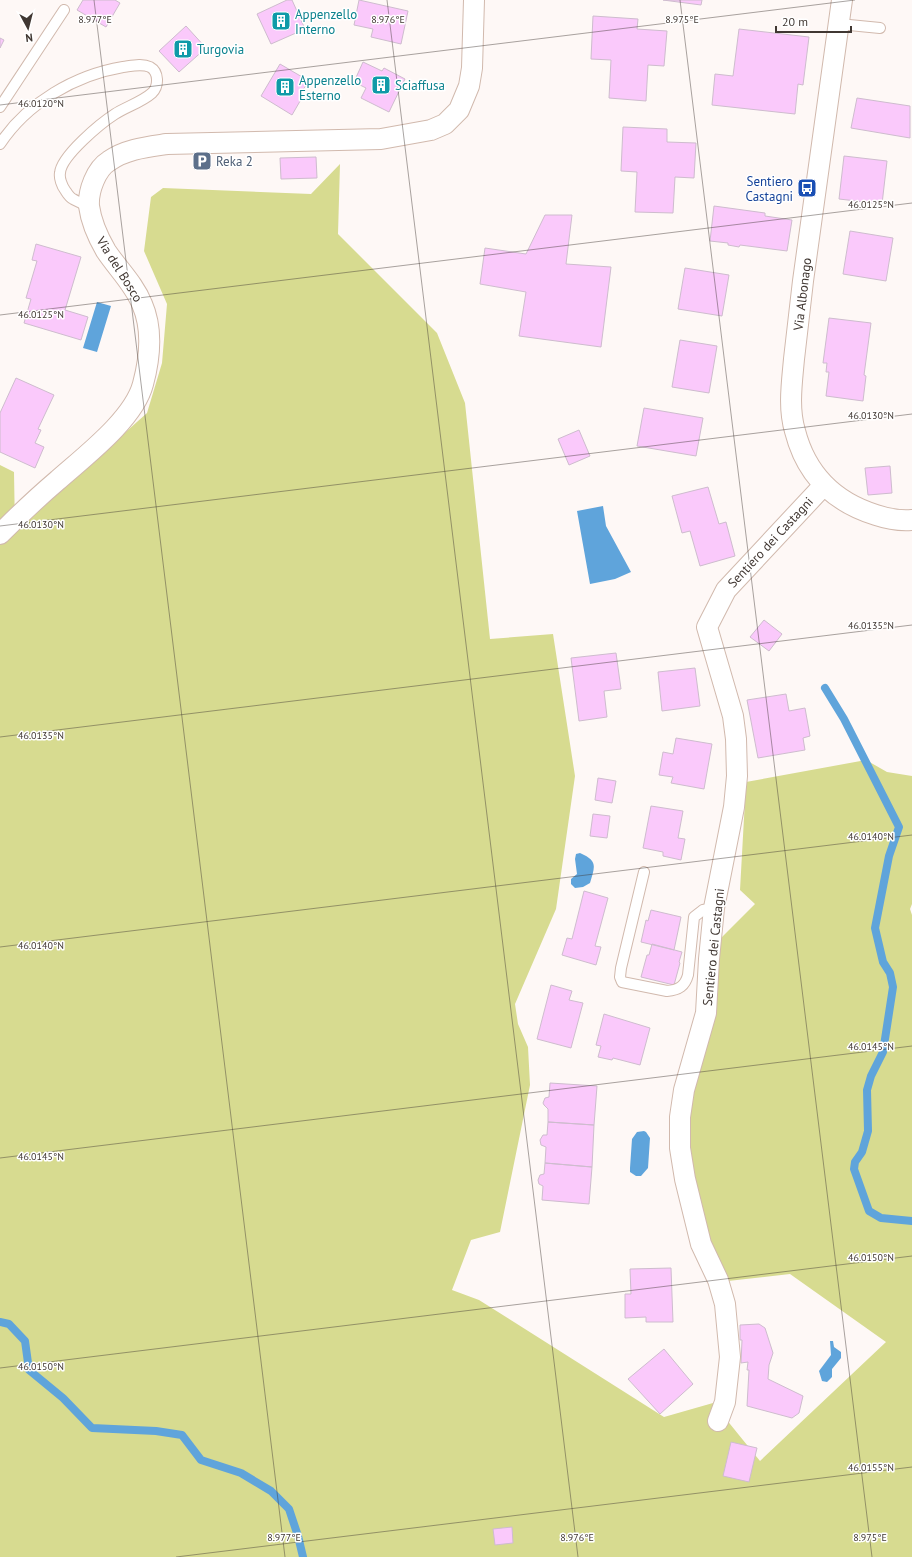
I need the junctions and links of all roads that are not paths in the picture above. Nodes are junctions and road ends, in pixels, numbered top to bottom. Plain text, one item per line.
1 (474, 0) edge
2 (842, 0) edge
3 (64, 10) dead end
4 (839, 24) junction
5 (880, 28) dead end
6 (0, 107) edge
7 (0, 144) edge
8 (89, 206) junction
9 (824, 485) junction
10 (912, 520) edge
11 (0, 534) edge
12 (644, 872) dead end
13 (714, 908) junction
14 (611, 979) dead end
15 (622, 982) junction
16 (718, 1420) dead end

1 - 8 street, Via del Bosco
2 - 4 street, Via Albonago
3 - 6 lane
4 - 5 lane
4 - 9 street, Via Albonago
7 - 8 lane
8 - 11 street, Via del Bosco
9 - 10 street, Via Albonago
9 - 13 street, Sentiero dei Castagni
12 - 15 lane
13 - 15 lane
13 - 16 street, Sentiero dei Castagni
14 - 15 lane

